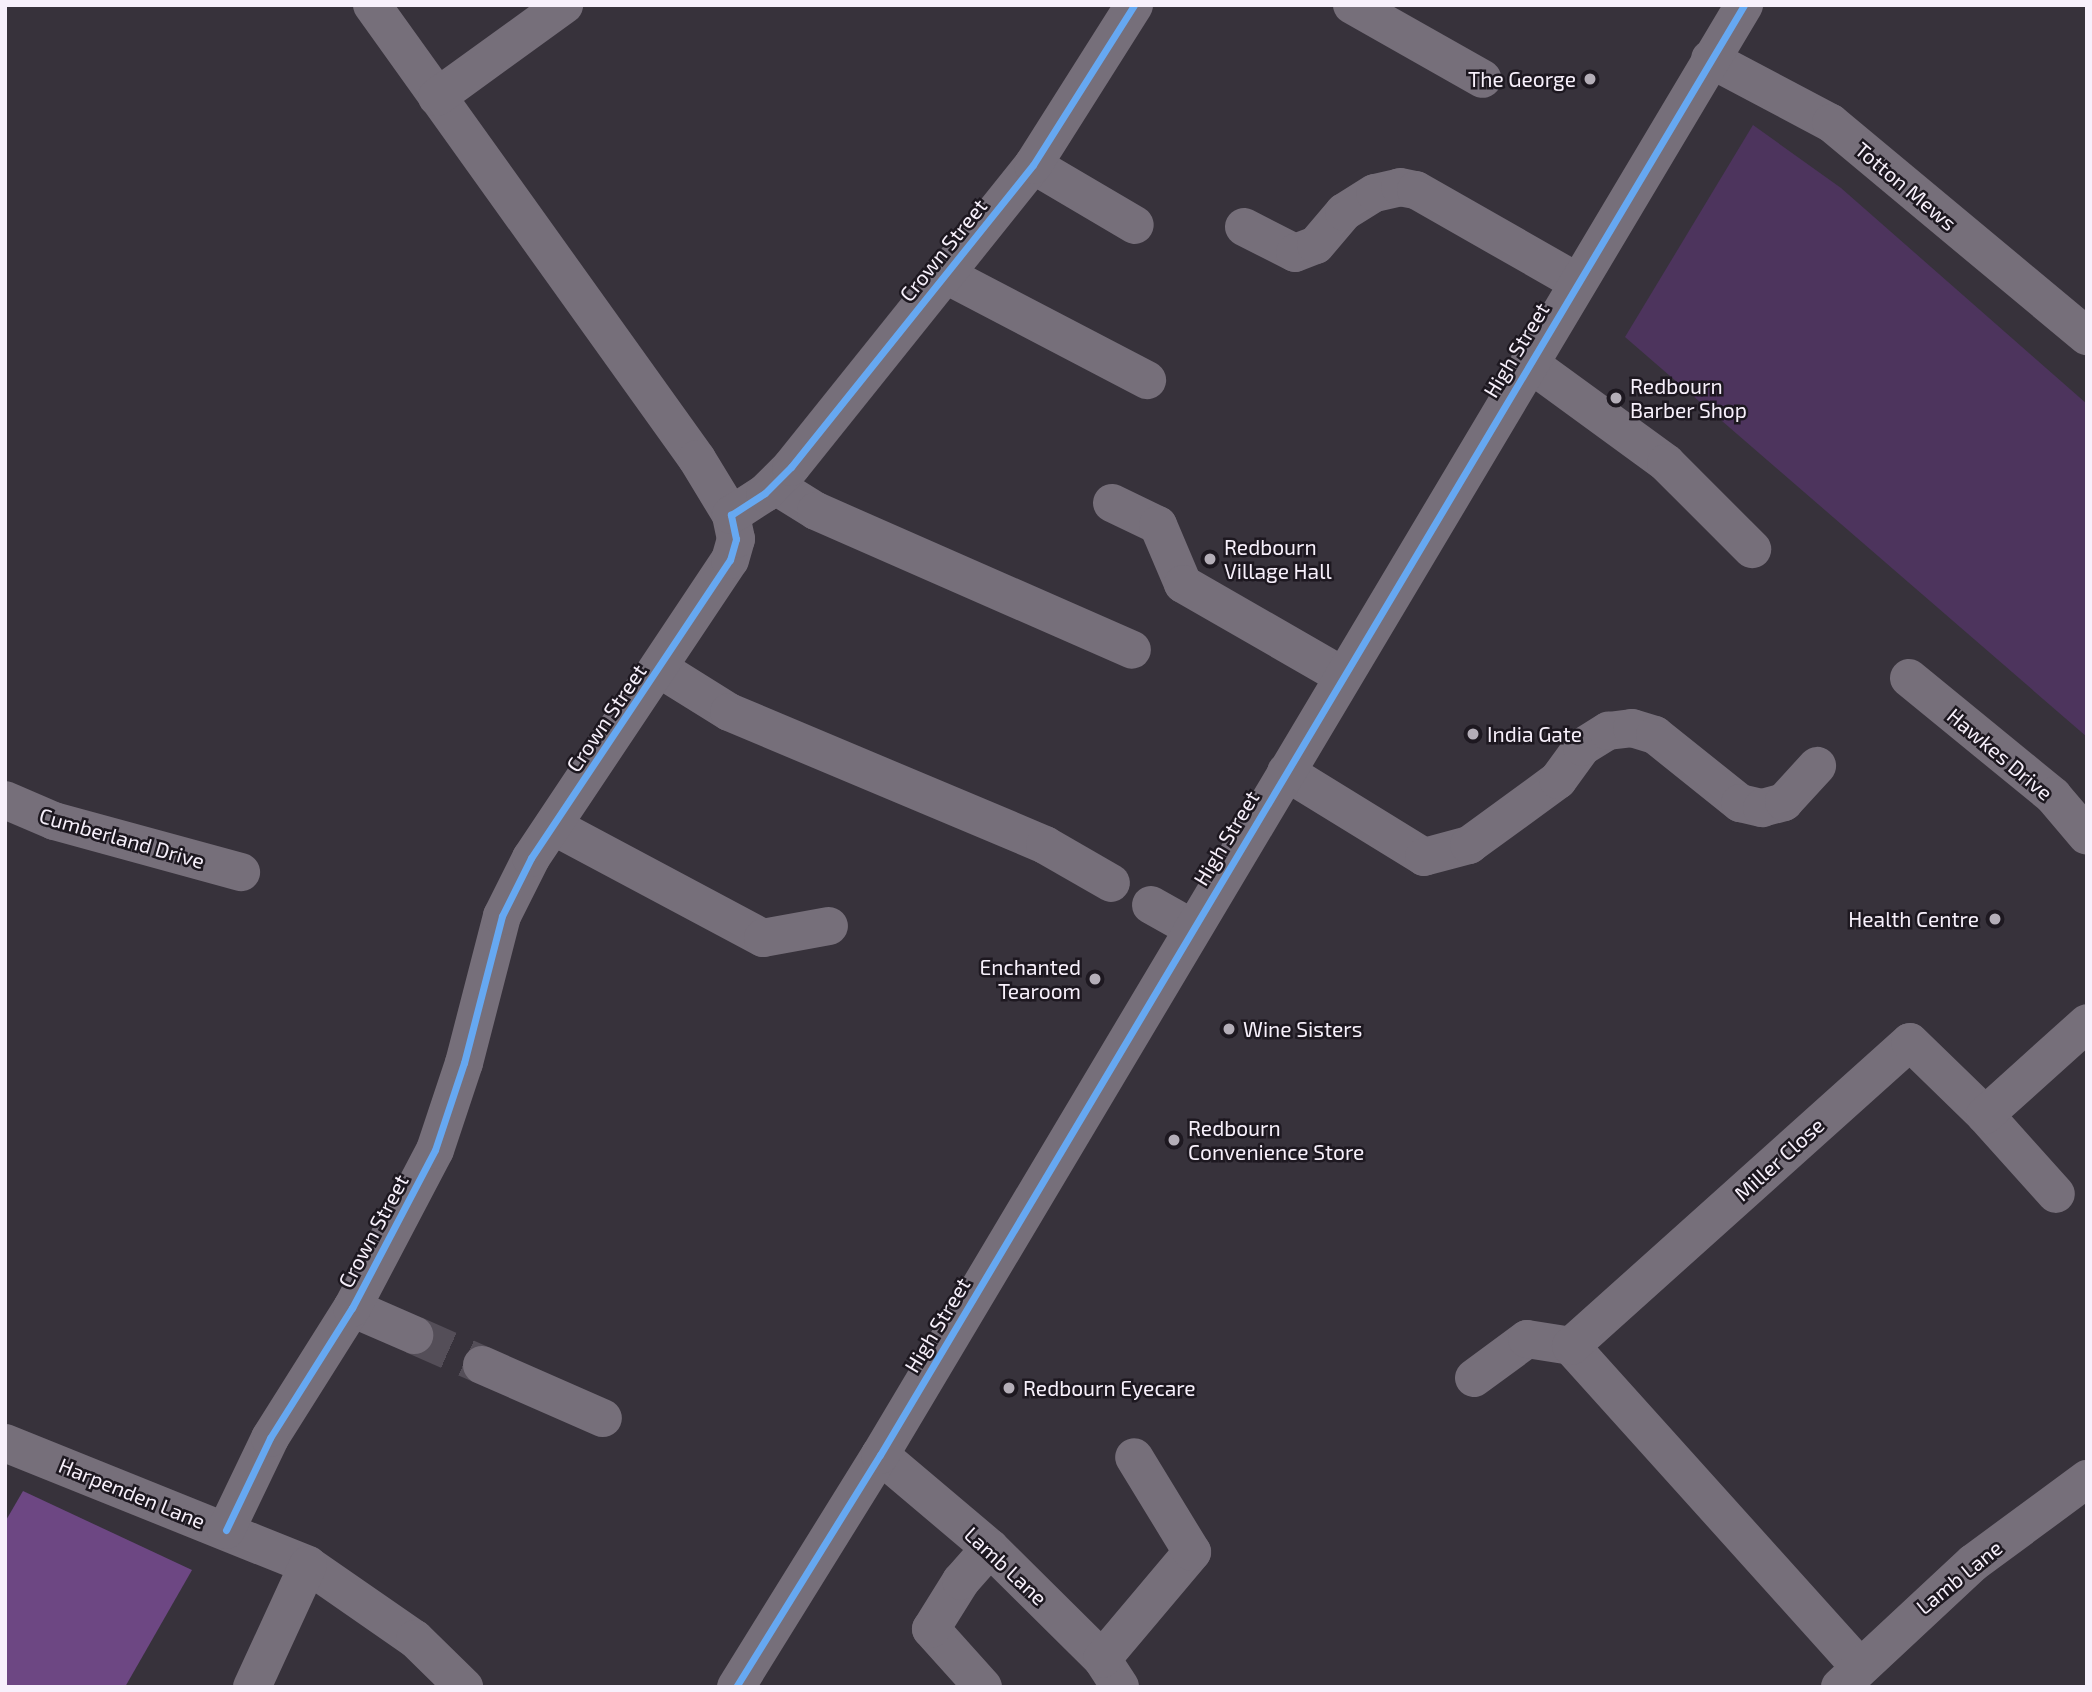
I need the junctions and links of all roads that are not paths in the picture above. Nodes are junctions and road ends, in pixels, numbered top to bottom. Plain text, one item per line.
1 (372, 5) edge
2 (564, 5) edge
3 (1135, 5) edge
4 (1352, 5) edge
5 (1744, 5) edge
6 (1710, 59) junction
7 (1483, 79) dead end
8 (436, 97) junction
9 (1033, 166) junction
10 (1135, 225) dead end
11 (1244, 227) dead end
12 (946, 275) junction
13 (1577, 282) junction
14 (2087, 336) edge
15 (1529, 363) junction
16 (1147, 380) dead end
17 (774, 485) junction
18 (1112, 503) dead end
19 (731, 515) junction
20 (1752, 549) dead end
21 (1132, 650) dead end
22 (660, 669) junction
23 (1343, 676) junction
24 (1909, 678) dead end
25 (1817, 766) dead end
26 (1286, 772) junction
27 (5, 800) edge
28 (554, 826) junction
29 (2087, 836) edge
30 (241, 872) dead end
31 (1111, 883) dead end
32 (1151, 905) dead end
33 (829, 926) dead end
34 (1192, 928) junction
35 (2087, 1023) edge
36 (1985, 1115) junction
37 (2056, 1194) dead end
38 (352, 1308) junction
39 (414, 1335) tunnel mouth
40 (1571, 1346) junction
41 (482, 1365) tunnel mouth
42 (1474, 1378) dead end
43 (603, 1418) dead end
44 (5, 1443) edge
45 (880, 1455) junction
46 (1134, 1457) dead end
47 (2087, 1479) edge
48 (226, 1530) junction
49 (990, 1548) junction
50 (308, 1565) junction
51 (1111, 1673) edge
52 (1849, 1676) edge
53 (252, 1687) edge
54 (464, 1687) edge
55 (736, 1687) edge
56 (983, 1687) edge

1 - 8 street, Crown Street
2 - 8 street
3 - 9 street, Crown Street
4 - 7 street
5 - 6 street, High Street
6 - 13 street, High Street
6 - 14 street, Totton Mews
8 - 19 street, Crown Street
9 - 10 street
9 - 12 street, Crown Street
11 - 13 street
12 - 16 street
12 - 17 street, Crown Street
13 - 15 street, High Street
15 - 20 street
15 - 23 street, High Street
17 - 19 street, Crown Street
17 - 21 street
18 - 23 street
19 - 22 street, Crown Street
22 - 28 street, Crown Street
22 - 31 street, Crown Street
23 - 26 street, High Street
24 - 29 street, Hawkes Drive
25 - 26 street
26 - 34 street, High Street
27 - 30 street, Cumberland Drive
28 - 33 street
28 - 38 street, Crown Street
32 - 34 street
34 - 45 street, High Street
35 - 36 street
36 - 37 street, Miller Close
36 - 40 street, Miller Close
38 - 39 street
38 - 48 street, Crown Street
40 - 42 street
40 - 52 street
41 - 43 street
44 - 48 street, Harpenden Lane
45 - 49 street, Lamb Lane
45 - 55 street, High Street
46 - 51 street
47 - 52 street, Lamb Lane
48 - 50 street, Harpenden Lane
49 - 51 street, Lamb Lane
49 - 56 street
50 - 53 street
50 - 54 street, Harpenden Lane

